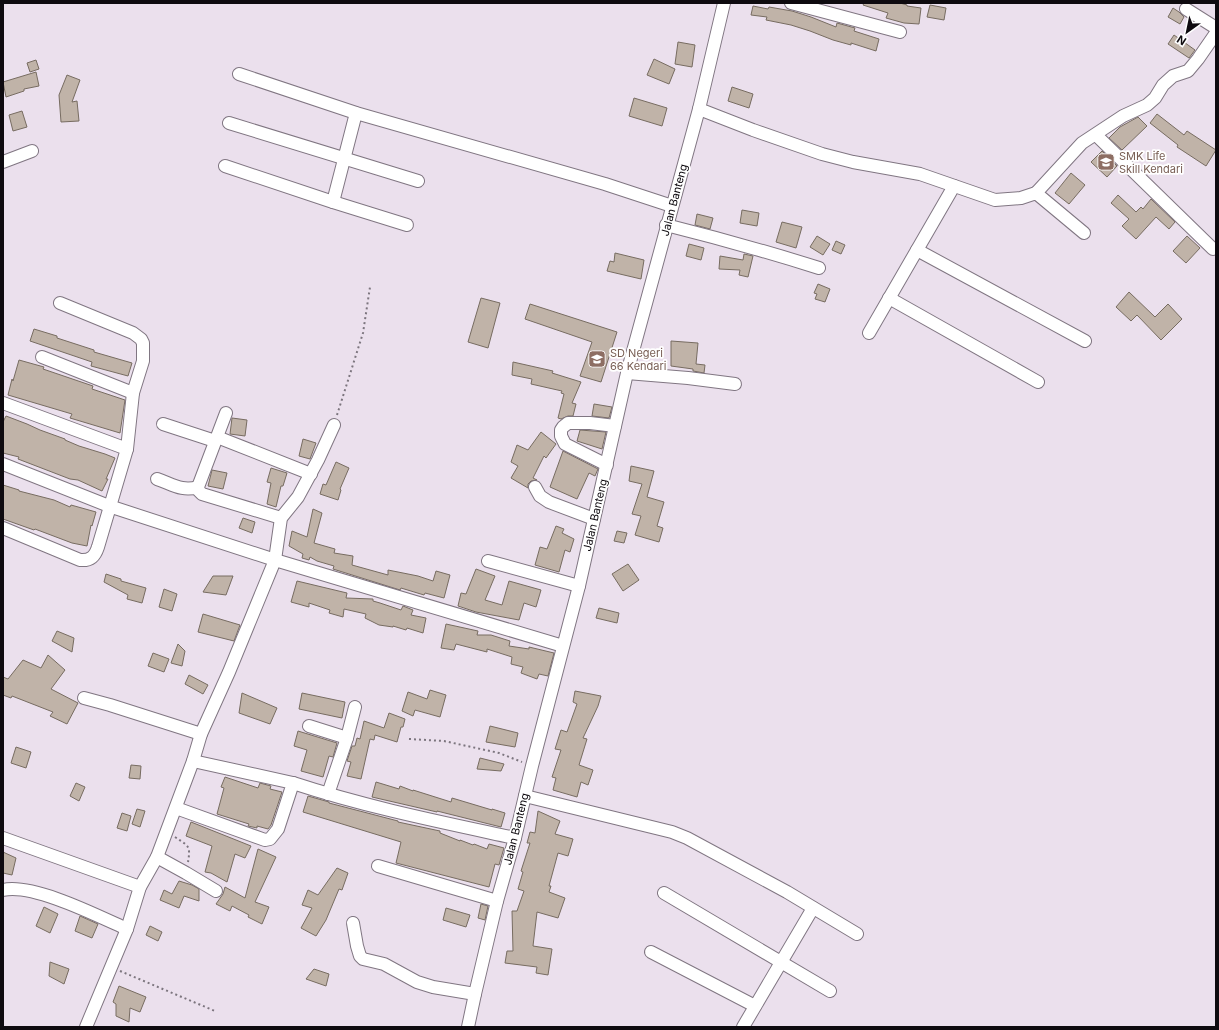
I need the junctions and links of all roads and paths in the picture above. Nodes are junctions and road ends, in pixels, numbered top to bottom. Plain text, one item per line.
1 (724, 3) edge
2 (791, 3) edge
3 (1186, 9) dead end
4 (1216, 28) edge
5 (900, 32) dead end
6 (1216, 33) edge
7 (239, 74) dead end
8 (699, 109) junction
9 (356, 113) junction
10 (229, 123) dead end
11 (1096, 135) junction
12 (32, 151) dead end
13 (344, 158) junction
14 (3, 162) edge
15 (225, 166) dead end
16 (418, 180) dead end
17 (954, 186) junction
18 (1036, 193) junction
19 (332, 202) junction
20 (672, 206) junction
21 (407, 225) dead end
22 (666, 226) junction
23 (1084, 233) dead end
24 (1213, 249) dead end
25 (917, 250) junction
26 (819, 268) dead end
27 (370, 287) dead end
28 (889, 298) junction
29 (60, 303) dead end
30 (869, 333) dead end
31 (1085, 341) dead end
32 (42, 357) dead end
33 (628, 373) junction
34 (1038, 382) dead end
35 (735, 384) dead end
36 (133, 393) junction
37 (3, 403) edge
38 (226, 413) dead end
39 (163, 424) dead end
40 (334, 426) joint
41 (616, 426) junction
42 (216, 439) junction
43 (127, 450) junction
44 (3, 464) edge
45 (607, 465) junction
46 (311, 474) junction
47 (158, 479) dead end
48 (198, 487) junction
49 (535, 487) dead end
50 (109, 506) junction
51 (281, 518) junction
52 (594, 519) junction
53 (3, 528) edge
54 (275, 560) junction
55 (488, 561) dead end
56 (579, 586) junction
57 (563, 646) junction
58 (84, 698) dead end
59 (355, 707) dead end
60 (310, 726) dead end
61 (201, 734) junction
62 (347, 738) junction
63 (410, 739) dead end
64 (193, 760) junction
65 (532, 766) junction
66 (293, 783) junction
67 (328, 794) junction
68 (525, 796) junction
69 (176, 808) junction
70 (166, 831) junction
71 (3, 838) edge
72 (515, 838) junction
73 (157, 857) junction
74 (378, 866) dead end
75 (186, 873) junction
76 (140, 887) junction
77 (3, 890) edge
78 (216, 891) dead end
79 (664, 893) dead end
80 (497, 901) junction
81 (813, 908) junction
82 (353, 923) dead end
83 (127, 929) junction
84 (857, 934) dead end
85 (652, 952) dead end
86 (781, 962) junction
87 (110, 967) junction
88 (830, 991) dead end
89 (475, 994) junction
90 (755, 1006) junction
91 (215, 1011) dead end
92 (86, 1027) edge
93 (468, 1027) edge
94 (743, 1027) edge

1 - 8 street, Jalan Banteng
2 - 5 street
3 - 4 street
6 - 11 street
7 - 9 street
8 - 17 street
8 - 20 street, Jalan Banteng
9 - 13 street
9 - 20 street
10 - 13 street
11 - 18 street
11 - 24 street
12 - 14 street
13 - 16 street
13 - 19 street
15 - 19 street
17 - 18 street
17 - 25 street
18 - 23 street
19 - 21 street
20 - 22 street, Jalan Banteng
22 - 26 street
22 - 33 street, Jalan Banteng
25 - 28 street
25 - 31 street
27 - 40 path
28 - 30 street
28 - 34 street
29 - 36 street
32 - 36 street
33 - 35 street
33 - 41 street, Jalan Banteng
36 - 43 street
37 - 43 street
38 - 42 street
39 - 42 street
40 - 46 street
41 - 45 street, Jalan Banteng
41 - 45 street
42 - 46 street
42 - 48 street
43 - 50 street
44 - 50 street
45 - 52 street, Jalan Banteng
46 - 51 street
47 - 48 street
48 - 51 street
49 - 52 street
50 - 53 street
50 - 54 street
51 - 54 street
52 - 56 street, Jalan Banteng
54 - 57 street
54 - 61 street
55 - 56 street
56 - 57 street, Jalan Banteng
57 - 65 street, Jalan Banteng
58 - 61 street
59 - 62 street
60 - 62 street
61 - 64 street
62 - 67 street
63 - 65 path
64 - 66 street
64 - 69 street
65 - 68 street, Jalan Banteng
66 - 67 street
66 - 69 street
67 - 72 street
68 - 72 street, Jalan Banteng
68 - 81 street
69 - 70 street
70 - 73 street
70 - 75 path
71 - 76 street
72 - 80 street, Jalan Banteng
73 - 75 street
73 - 76 street
74 - 80 street
75 - 78 street
76 - 83 street
77 - 83 street
79 - 86 street
80 - 89 street, Jalan Banteng
81 - 84 street
81 - 86 street
82 - 89 street
83 - 87 street
85 - 90 street
86 - 88 street
86 - 90 street
87 - 91 path
87 - 92 street
89 - 93 street, Jalan Banteng
90 - 94 street

